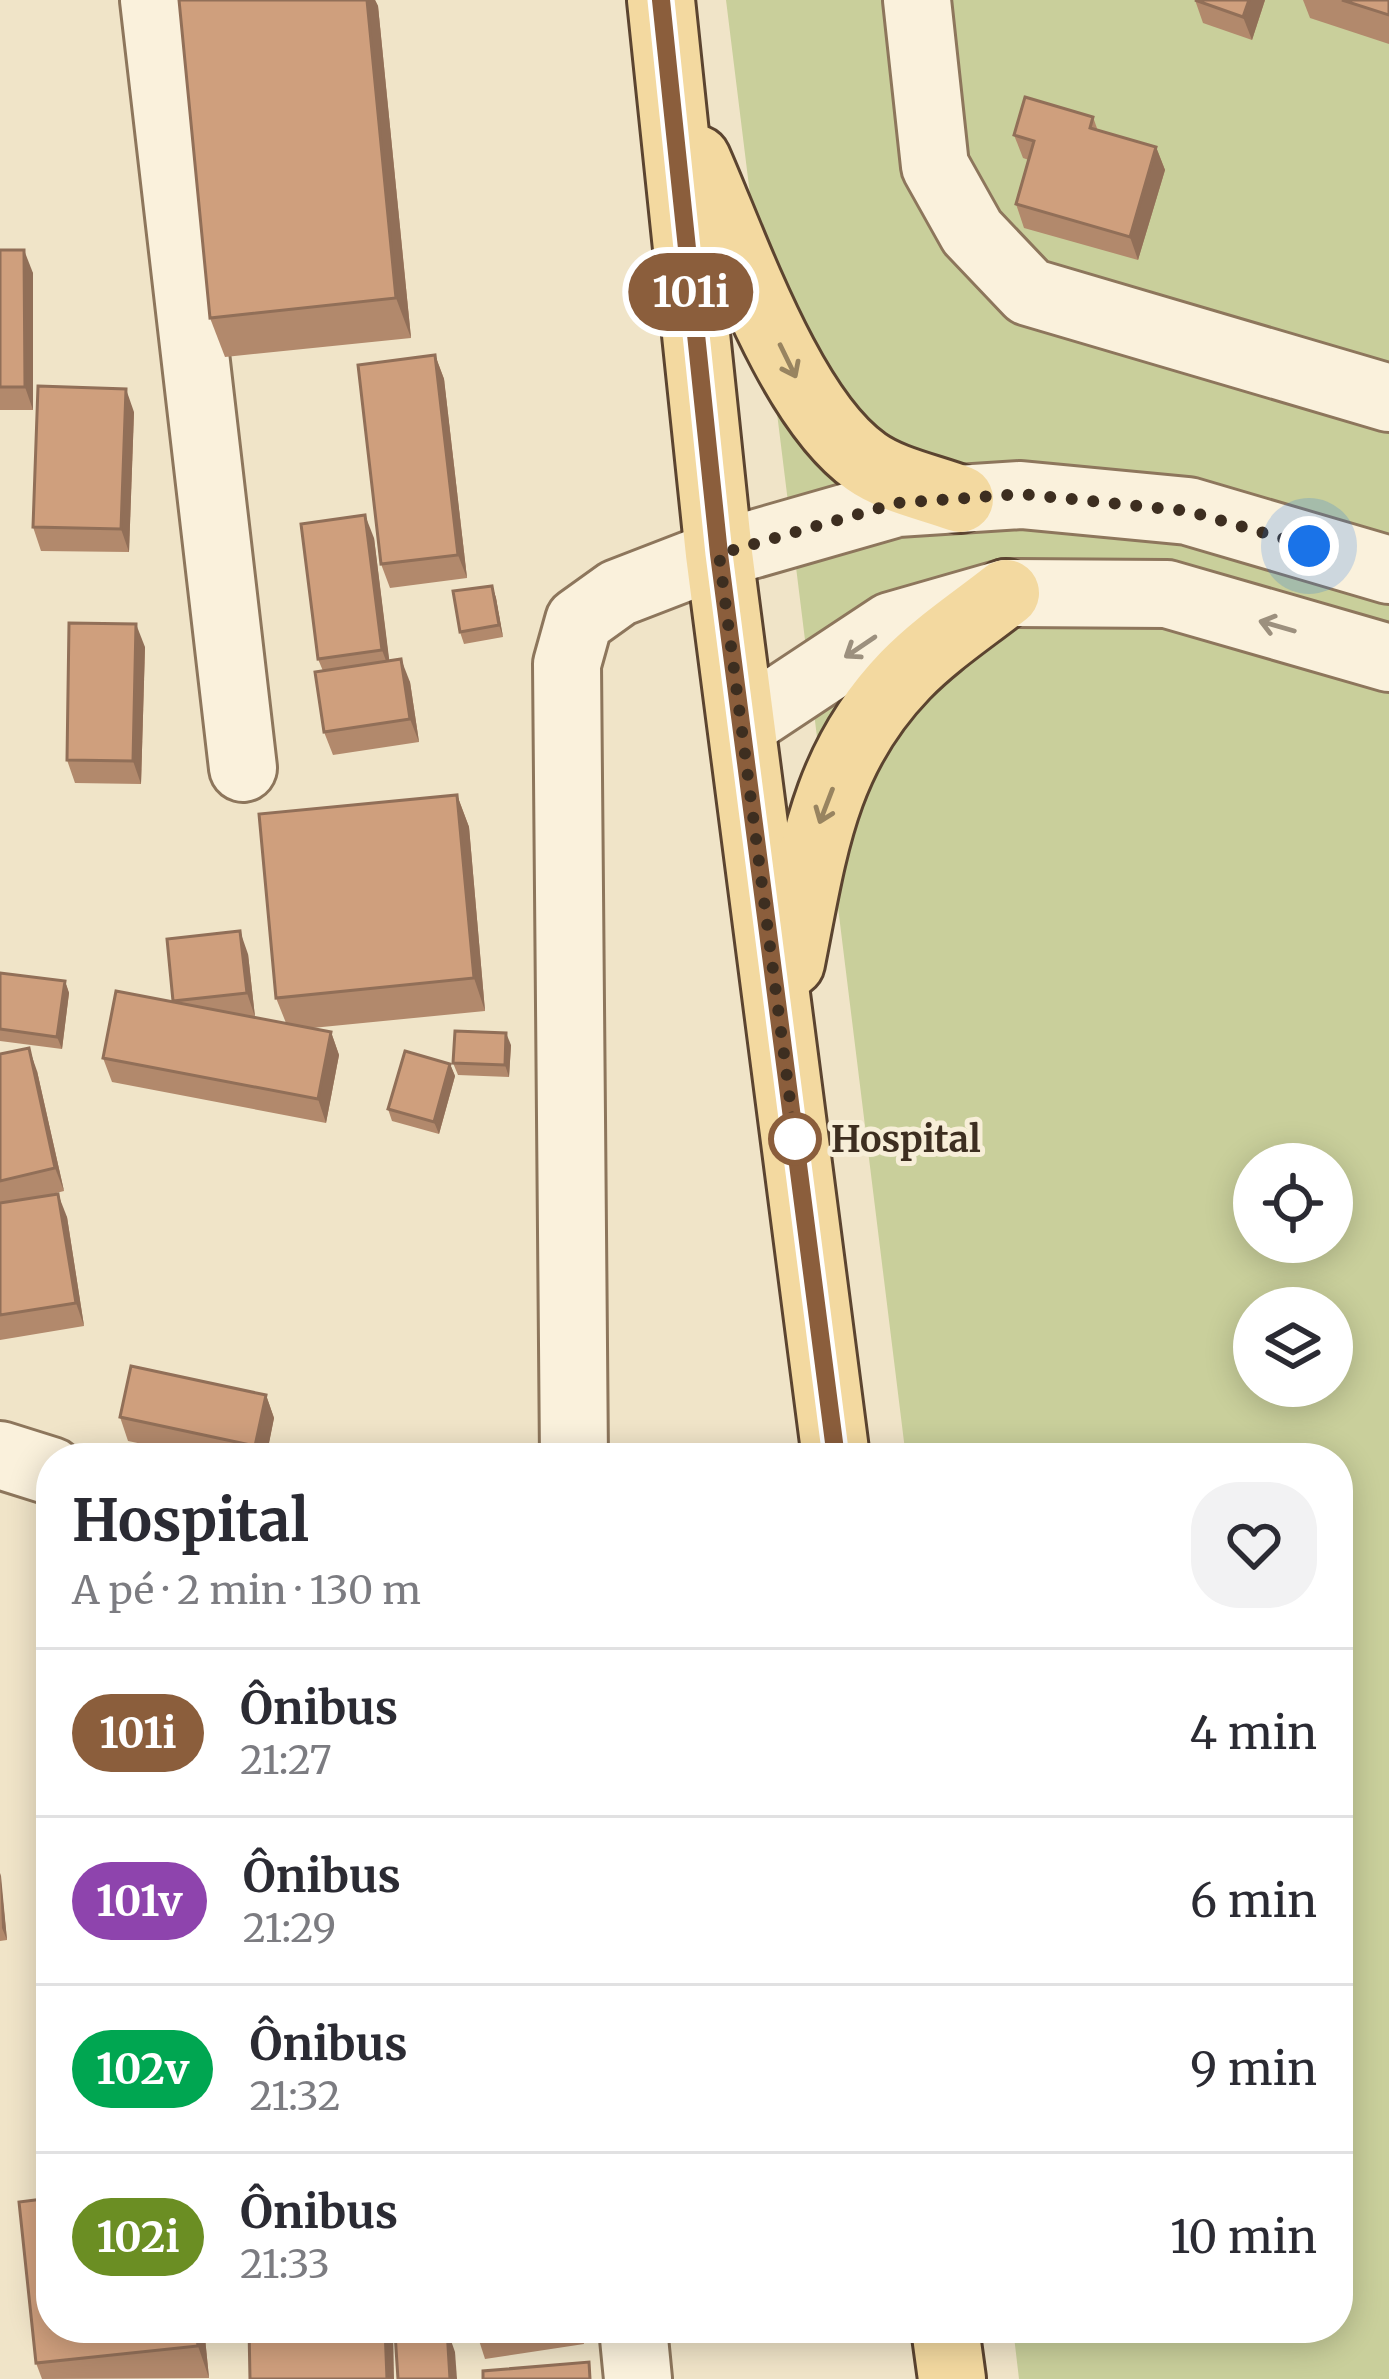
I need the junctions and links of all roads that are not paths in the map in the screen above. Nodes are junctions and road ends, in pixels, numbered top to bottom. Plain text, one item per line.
1 (154, 0) edge
2 (661, 0) edge
3 (917, 0) edge
4 (671, 101) junction
5 (1389, 398) edge
6 (960, 499) junction
7 (719, 554) junction
8 (1389, 570) edge
9 (1006, 592) junction
10 (1389, 658) edge
11 (743, 724) junction
12 (243, 768) dead end
13 (780, 1019) junction
14 (574, 1443) edge
15 (834, 1443) edge
16 (0, 1455) edge
17 (36, 1466) edge
18 (634, 2343) edge
19 (947, 2343) edge
20 (638, 2379) edge
21 (952, 2379) edge

1 - 12 street
2 - 4 main road
3 - 5 street
4 -> 6 main road
4 - 7 main road
6 - 7 street
6 - 8 street
7 - 11 main road
7 - 14 street
10 -> 9 street
9 -> 11 street
9 -> 13 main road
11 - 13 main road
13 - 15 main road
16 - 17 street
18 - 20 street
19 - 21 main road

